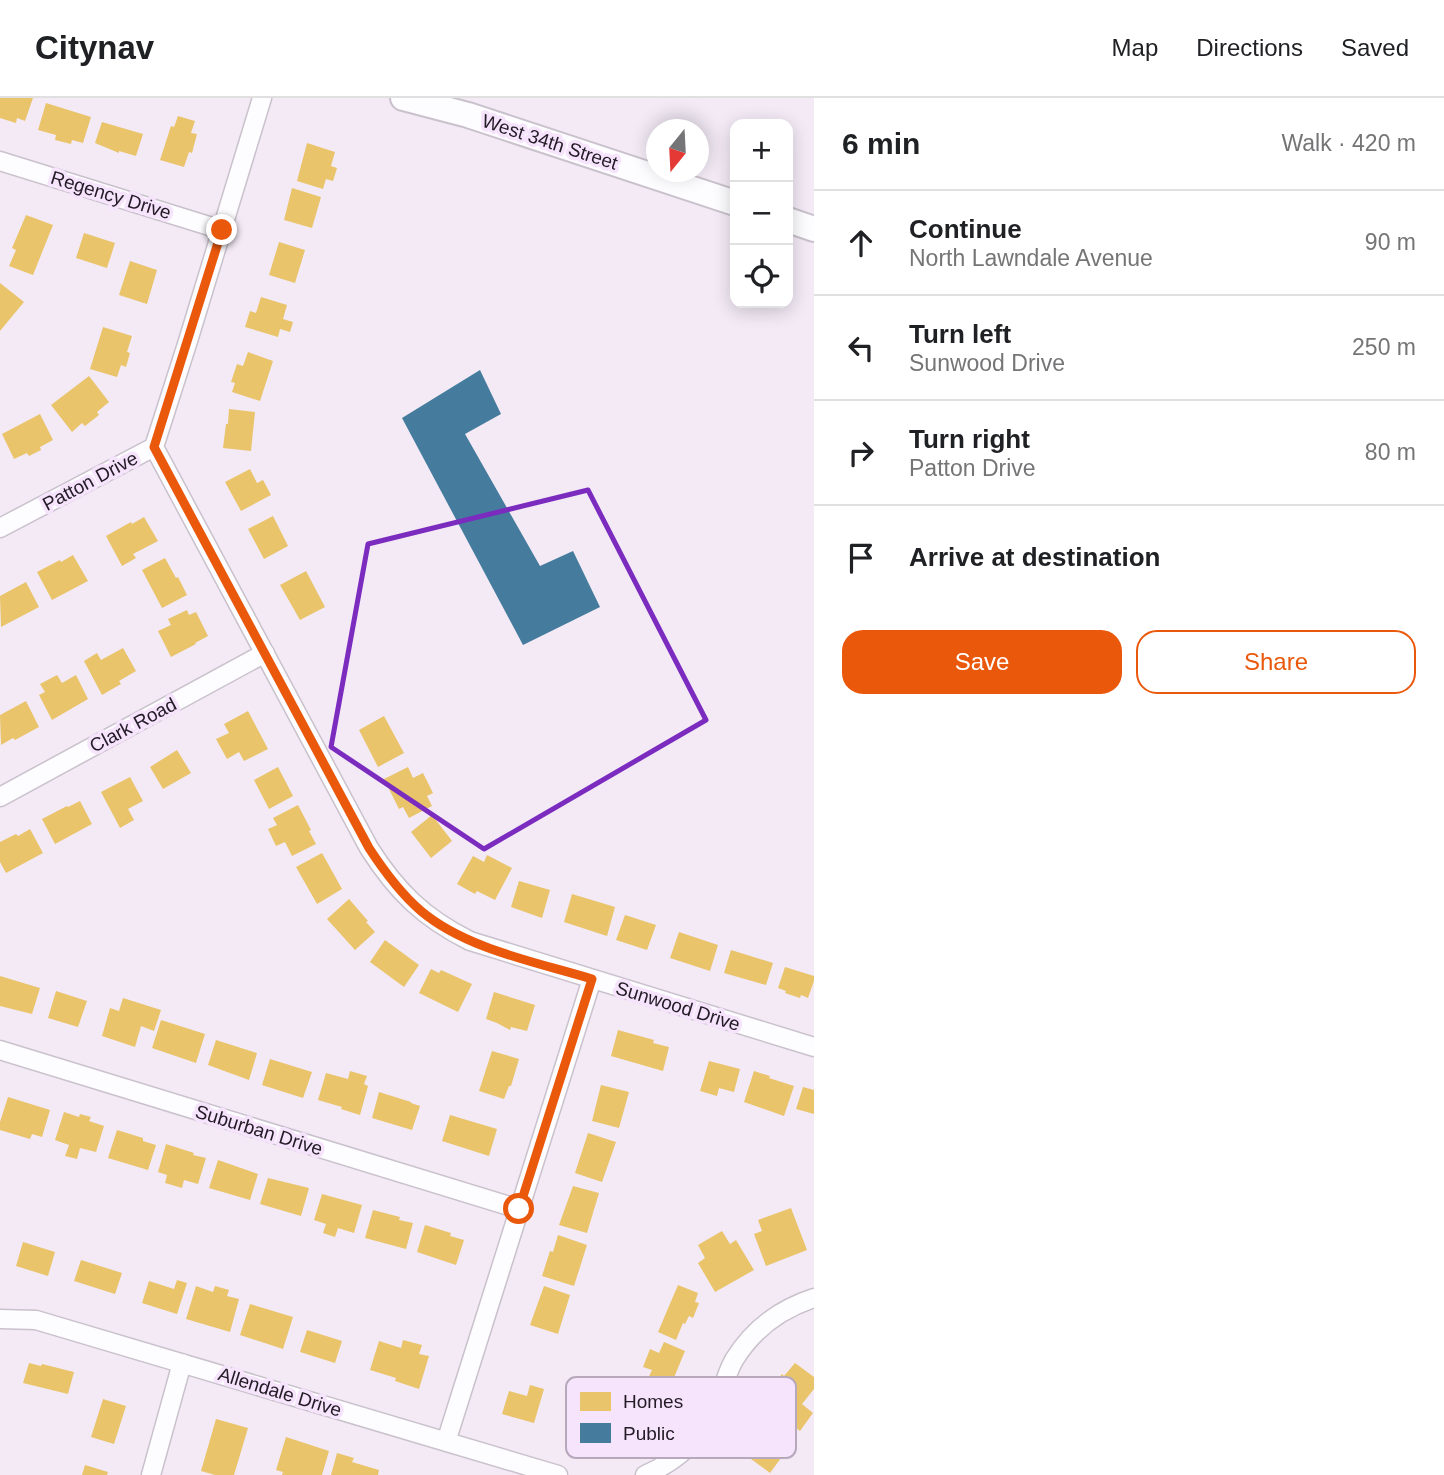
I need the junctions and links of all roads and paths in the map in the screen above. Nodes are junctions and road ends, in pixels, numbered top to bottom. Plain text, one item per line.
1 (262, 98) edge
2 (403, 98) edge
3 (470, 106) edge
4 (0, 160) edge
5 (730, 201) edge
6 (793, 222) edge
7 (814, 229) edge
8 (222, 230) junction
9 (154, 447) junction
10 (0, 528) edge
11 (265, 653) junction
12 (0, 797) edge
13 (592, 979) junction
14 (814, 1047) edge
15 (0, 1050) edge
16 (519, 1209) junction
17 (814, 1298) edge
18 (0, 1319) edge
19 (182, 1363) junction
20 (727, 1377) edge
21 (446, 1442) junction
22 (676, 1458) edge
23 (151, 1475) edge
24 (558, 1475) edge
25 (645, 1475) edge

1 - 8 street, Patton Drive
2 - 3 street, West 34th Street
3 - 5 street, West 34th Street
4 - 8 street, Regency Drive
6 - 7 street
8 - 9 street, Patton Drive
9 - 10 street, Patton Drive
9 - 11 street, Sunwood Drive
11 - 12 street, Clark Road
11 - 13 street, Sunwood Drive
13 - 14 street, Sunwood Drive
13 - 16 street
15 - 16 street, Suburban Drive
16 - 21 street
17 - 20 street
18 - 19 street, Allendale Drive
19 - 21 street, Allendale Drive
19 - 23 street
21 - 24 street, Allendale Drive
22 - 25 street

